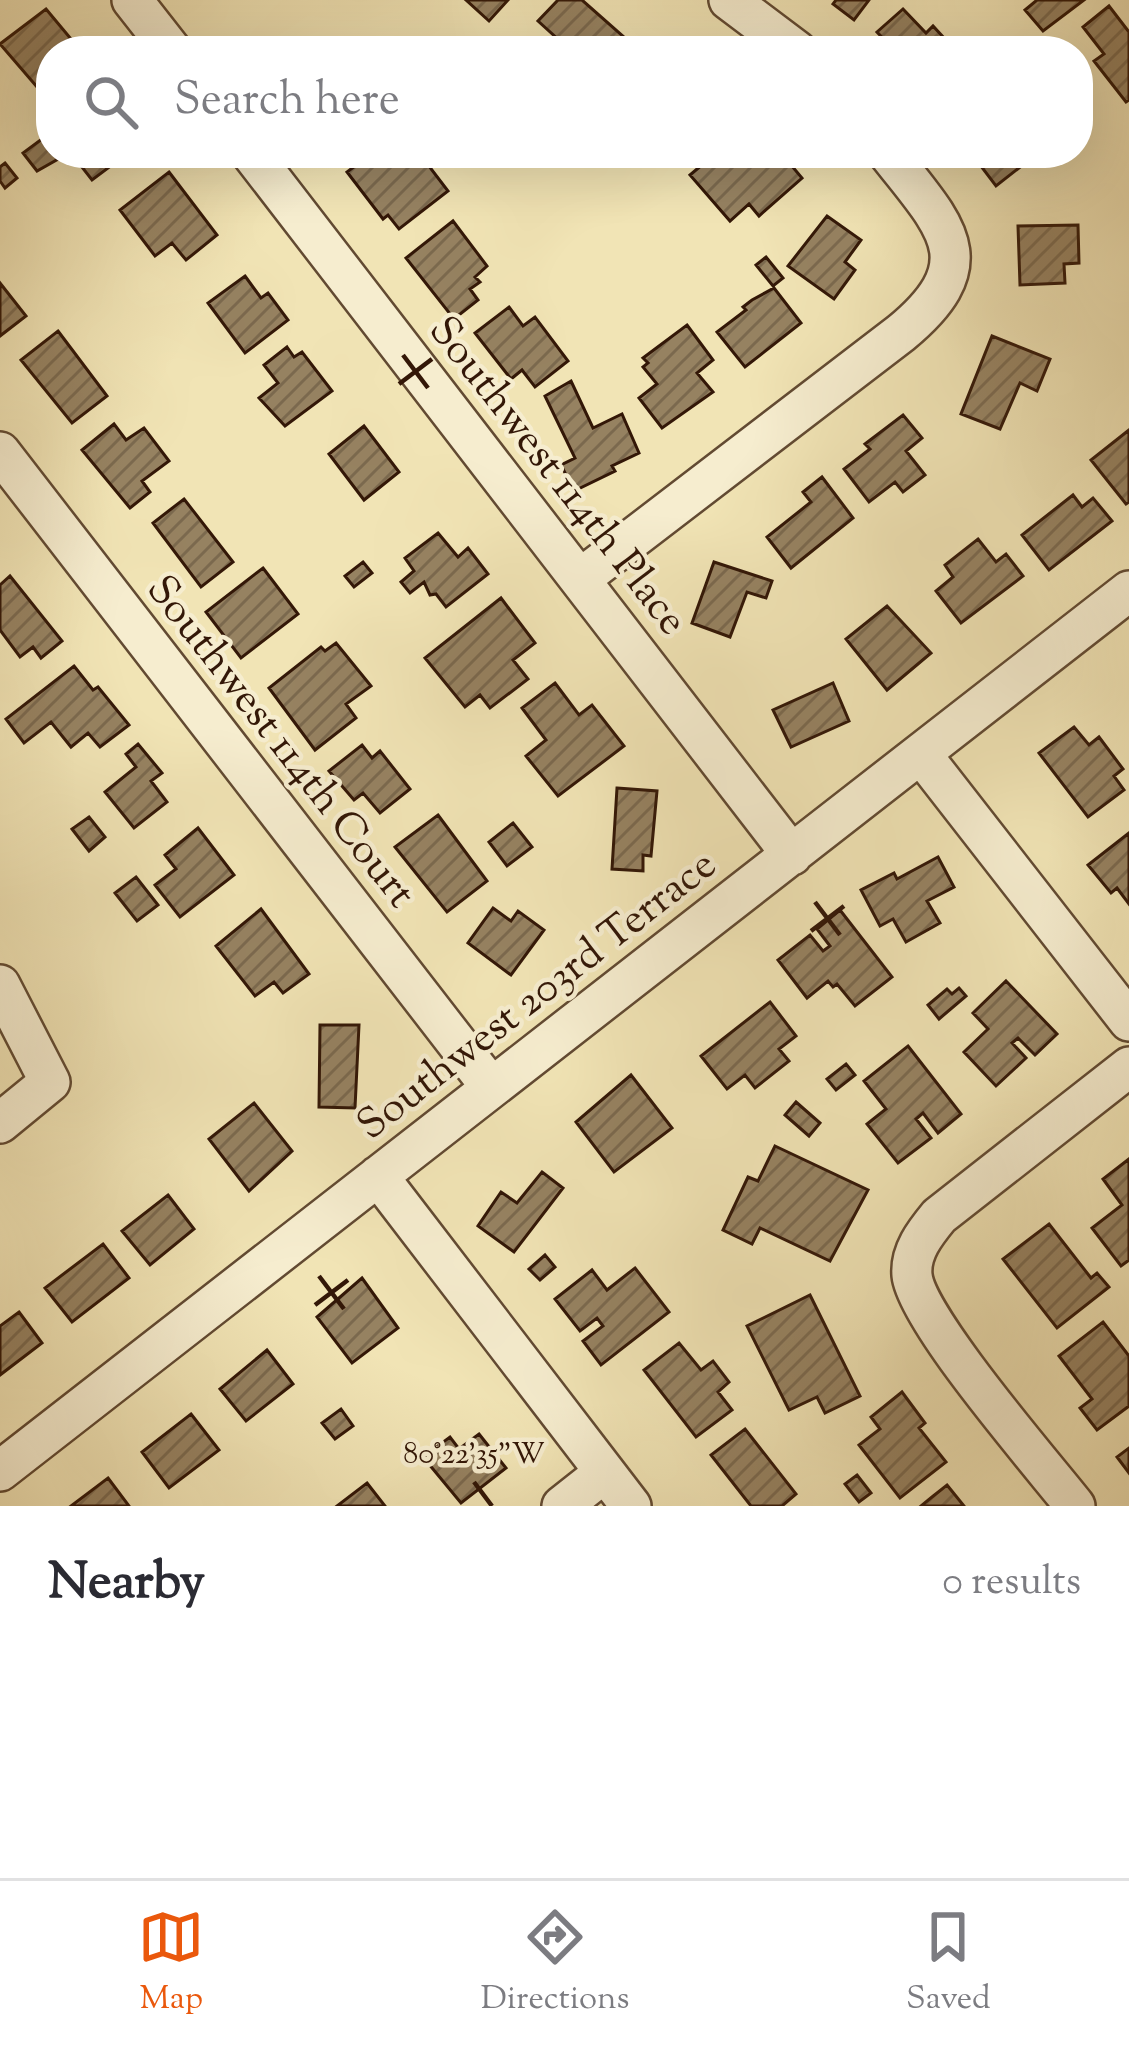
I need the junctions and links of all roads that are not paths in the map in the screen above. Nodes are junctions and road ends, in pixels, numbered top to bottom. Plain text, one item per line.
1 (132, 0) edge
2 (729, 0) edge
3 (160, 36) edge
4 (777, 36) edge
5 (262, 168) edge
6 (900, 168) edge
7 (0, 452) edge
8 (580, 579) junction
9 (1129, 591) edge
10 (921, 754) junction
11 (792, 855) junction
12 (0, 985) edge
13 (1129, 1021) edge
14 (1129, 1067) edge
15 (491, 1088) junction
16 (0, 1123) edge
17 (378, 1176) junction
18 (0, 1471) edge
19 (605, 1472) junction
20 (562, 1506) edge
21 (631, 1506) edge
22 (1075, 1506) edge

1 - 3 street
2 - 4 street
5 - 8 street, Southwest 114th Place
6 - 8 street
7 - 15 street, Southwest 114th Court
8 - 11 street, Southwest 114th Place
9 - 10 street, Southwest 203rd Terrace
10 - 11 street, Southwest 203rd Terrace
10 - 13 street
11 - 15 street, Southwest 203rd Terrace
12 - 16 street
14 - 22 street
15 - 17 street, Southwest 203rd Terrace
17 - 18 street, Southwest 203rd Terrace
17 - 19 street
19 - 20 street
19 - 21 street

